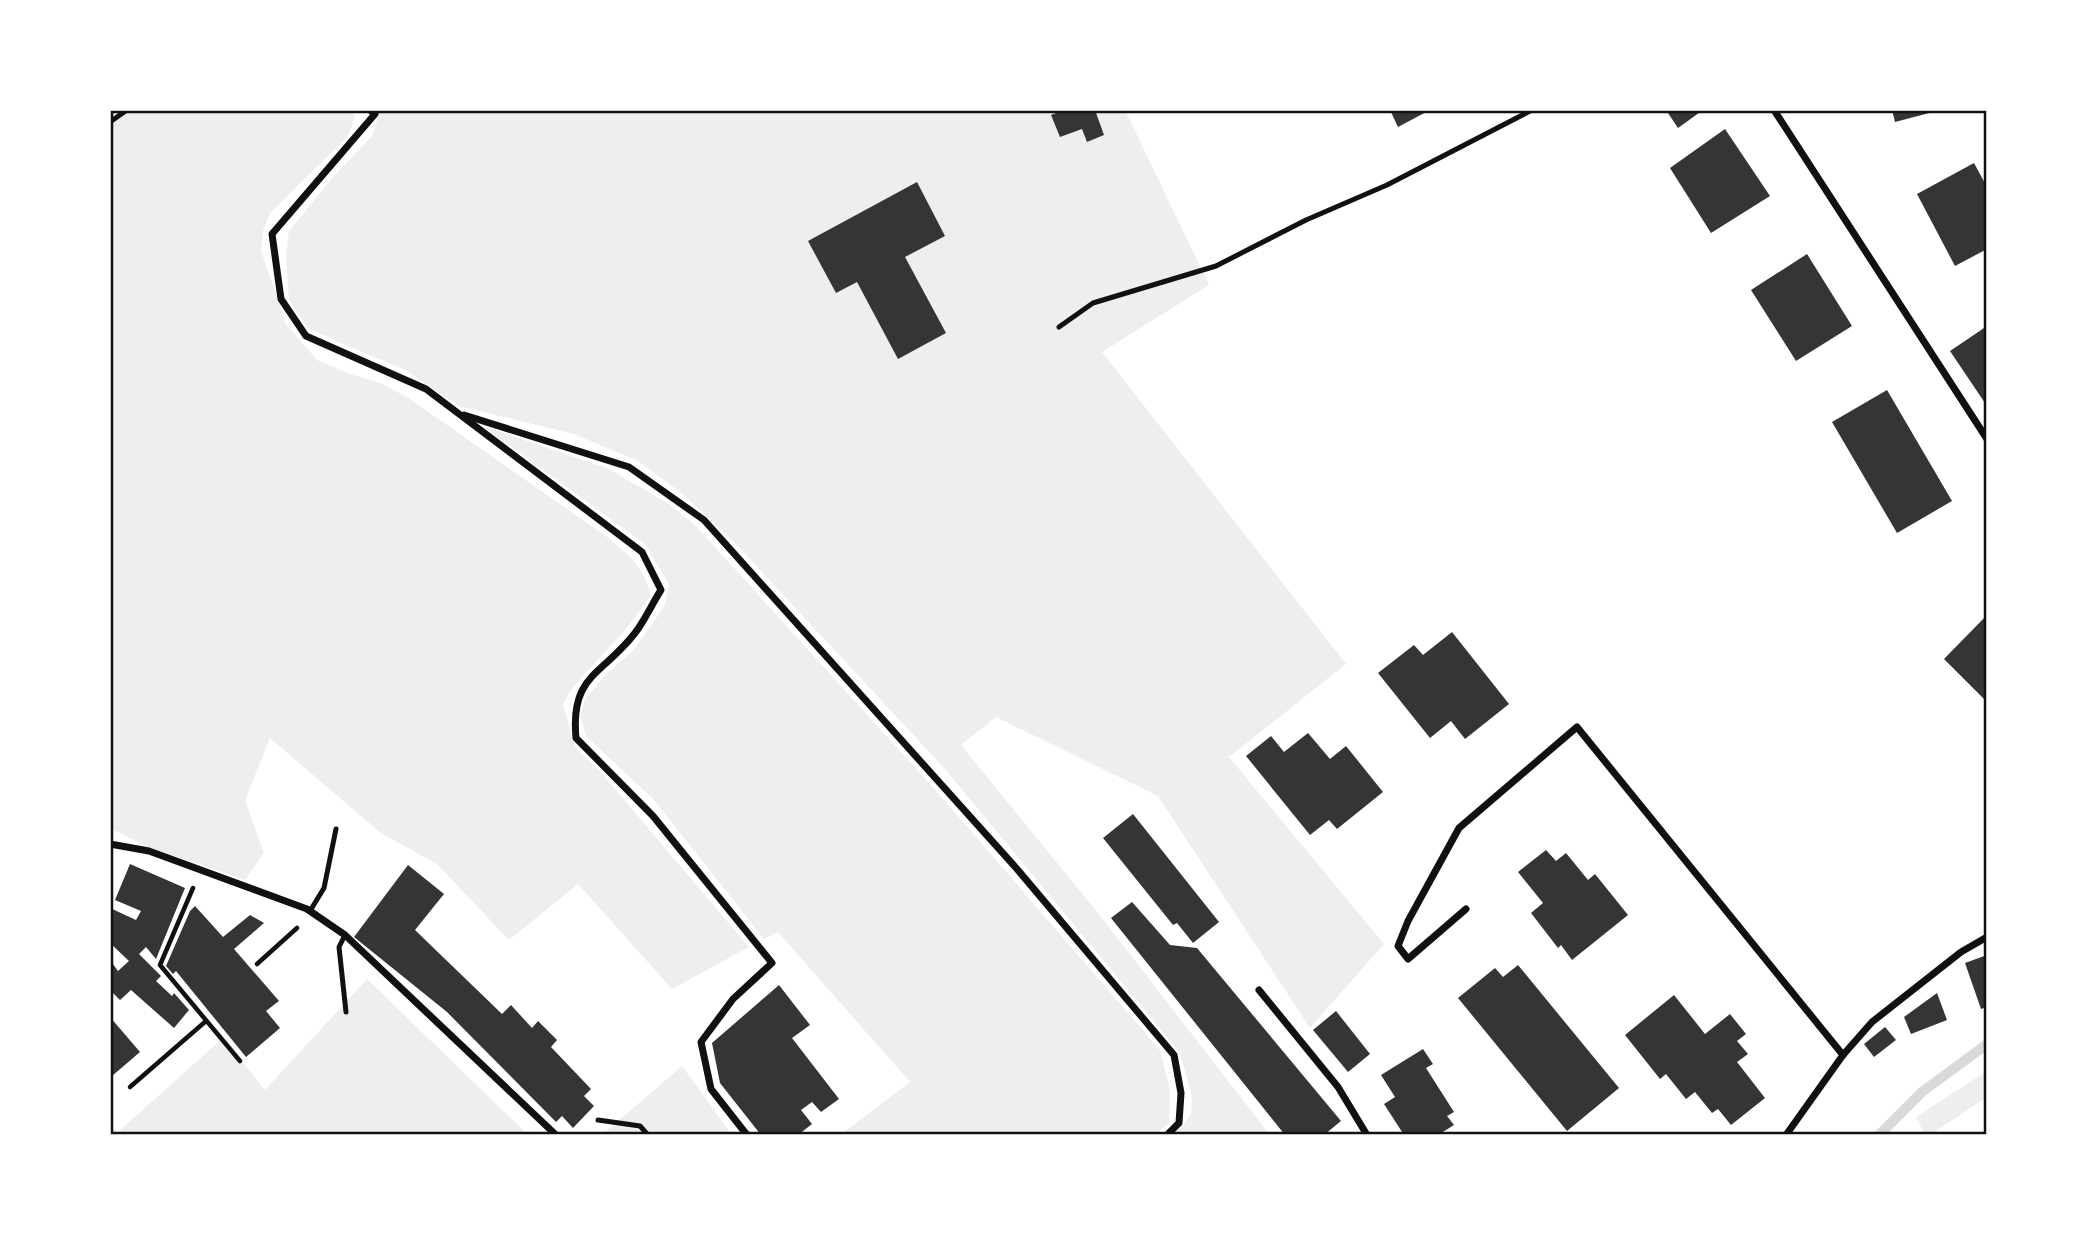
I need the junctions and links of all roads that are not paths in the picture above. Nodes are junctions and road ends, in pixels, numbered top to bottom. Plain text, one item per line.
1 (127, 110) edge
2 (370, 110) edge
3 (1532, 110) edge
4 (1774, 110) edge
5 (110, 122) edge
6 (1059, 327) dead end
7 (457, 413) junction
8 (1987, 439) edge
9 (336, 829) dead end
10 (110, 844) edge
11 (1466, 909) dead end
12 (310, 911) junction
13 (345, 935) junction
14 (1987, 937) edge
15 (1259, 990) dead end
16 (346, 1013) dead end
17 (1843, 1055) junction
18 (598, 1120) dead end
19 (556, 1135) edge
20 (648, 1135) edge
21 (747, 1135) edge
22 (1167, 1135) edge
23 (1367, 1135) edge
24 (1786, 1135) edge

1 - 5 lane
2 - 7 street
3 - 6 lane
4 - 8 street
7 - 21 street
7 - 22 street
9 - 12 lane
10 - 12 street
11 - 17 street
12 - 13 street
13 - 16 lane
13 - 19 street
14 - 17 street
15 - 23 street
17 - 24 street
18 - 20 lane

